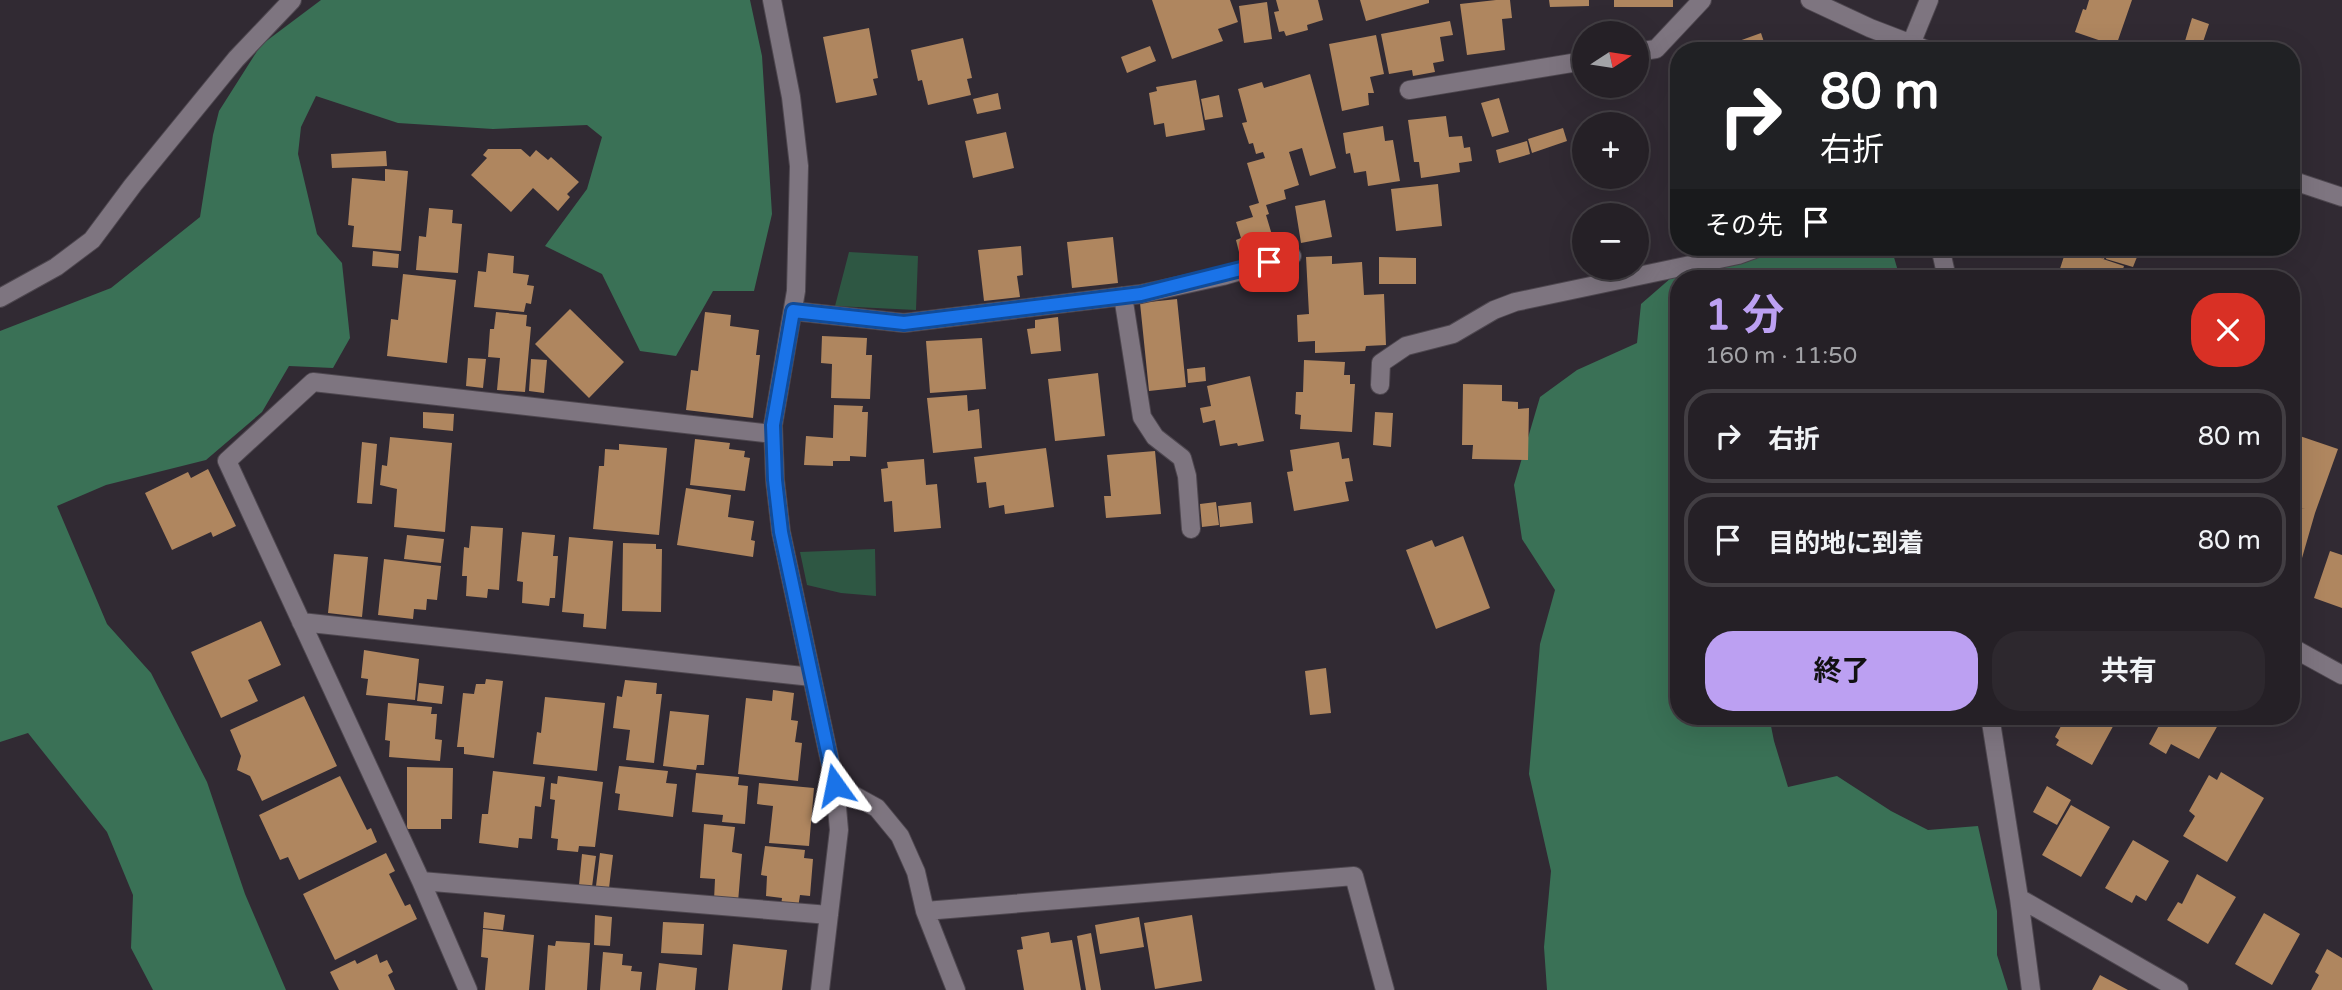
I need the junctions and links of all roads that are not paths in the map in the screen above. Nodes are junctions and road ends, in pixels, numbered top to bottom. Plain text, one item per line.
1 (292, 0) edge
2 (772, 0) edge
3 (1702, 0) edge
4 (1810, 0) edge
5 (1929, 0) edge
6 (1899, 42) edge
7 (1912, 42) edge
8 (1649, 50) edge
9 (1572, 63) edge
10 (1409, 90) dead end
11 (2300, 183) edge
12 (2342, 197) edge
13 (1292, 256) dead end
14 (1733, 256) edge
15 (1123, 296) junction
16 (0, 298) edge
17 (793, 311) junction
18 (1380, 385) dead end
19 (773, 434) junction
20 (1191, 529) dead end
21 (301, 622) junction
22 (2300, 653) edge
23 (2342, 675) edge
24 (812, 677) junction
25 (1991, 725) edge
26 (835, 785) junction
27 (421, 881) junction
28 (2019, 898) junction
29 (925, 911) junction
30 (829, 915) junction
31 (468, 990) edge
32 (820, 990) edge
33 (956, 990) edge
34 (1385, 990) edge
35 (2031, 990) edge
36 (2179, 990) edge

1 - 16 street
2 - 17 street
3 - 8 street
4 - 6 street
5 - 7 street
9 - 10 street
11 - 12 street
13 - 15 street
14 - 18 street
15 - 17 street
15 - 20 street
17 - 19 street
19 - 21 street
19 - 24 street
21 - 24 street
21 - 27 street
22 - 23 street
24 - 26 street
25 - 28 street
26 - 29 street
26 - 30 street
27 - 30 street
27 - 31 street
28 - 35 street
28 - 36 street
29 - 33 street
29 - 34 street
30 - 32 street

